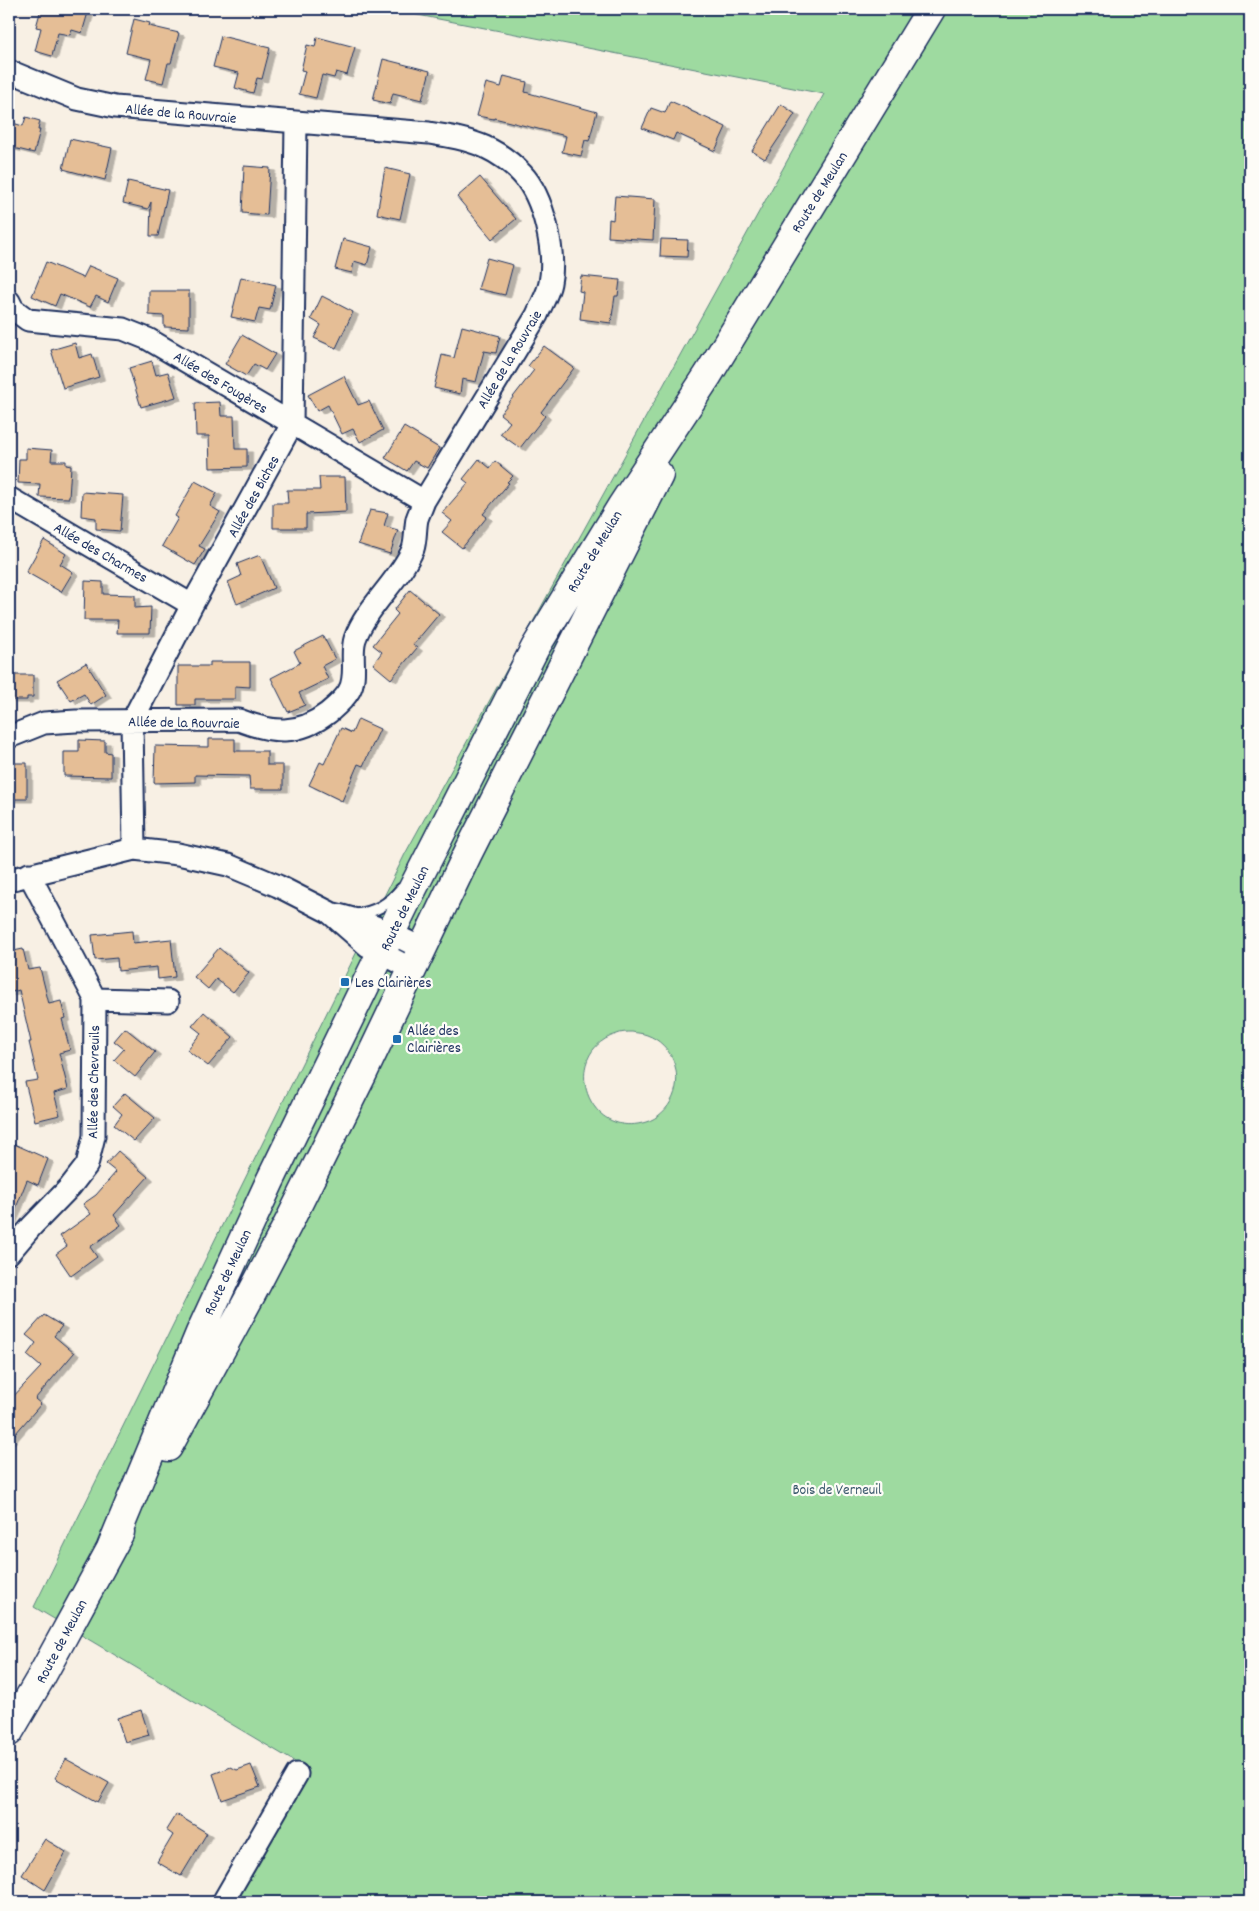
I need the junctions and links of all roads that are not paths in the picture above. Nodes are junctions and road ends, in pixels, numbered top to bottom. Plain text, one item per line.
1 (932, 9) edge
2 (9, 71) edge
3 (296, 122) junction
4 (9, 301) edge
5 (708, 375) junction
6 (292, 424) junction
7 (9, 498) edge
8 (424, 501) junction
9 (192, 605) junction
10 (132, 721) junction
11 (9, 737) edge
12 (450, 815) junction
13 (134, 849) junction
14 (29, 874) junction
15 (9, 880) edge
16 (336, 914) junction
17 (387, 943) junction
18 (417, 959) junction
19 (95, 999) junction
20 (168, 1001) dead end
21 (9, 1253) edge
22 (111, 1548) junction
23 (9, 1732) edge
24 (297, 1774) dead end
25 (223, 1902) edge

1 - 5 main road, Route de Meulan
2 - 3 street, Allée de la Rouvraie
3 - 6 street, Allée des Biches
3 - 8 street, Allée de la Rouvraie
4 - 6 street, Allée des Fougères
5 - 12 main road, Route de Meulan
5 - 18 main road, Route de Meulan
6 - 8 street, Allée des Fougères
6 - 9 street, Allée des Biches
7 - 9 street, Allée des Charmes
8 - 10 street, Allée de la Rouvraie
9 - 10 street, Allée des Biches
10 - 11 street, Allée de la Rouvraie
10 - 13 street, Allée des Biches
12 - 16 lane
12 - 17 main road, Route de Meulan
13 - 14 street
13 - 16 street
14 - 15 street
14 - 19 street, Allée des Chevreuils
16 - 17 street
17 - 18 street
17 - 22 main road, Route de Meulan
18 - 22 main road, Route de Meulan
19 - 20 street
19 - 21 street, Allée des Chevreuils
22 - 23 main road, Route de Meulan
24 - 25 street

